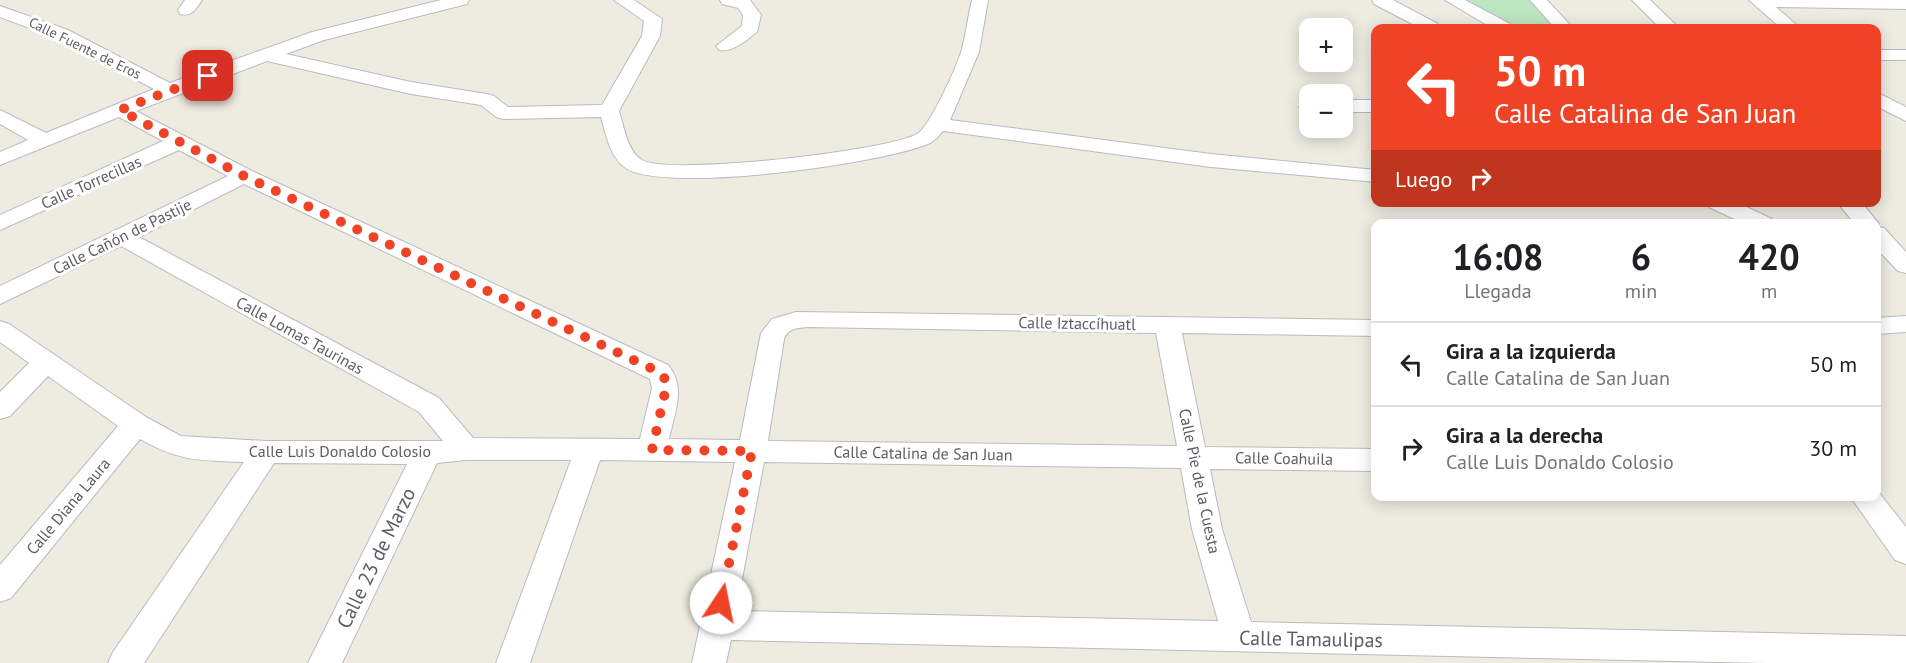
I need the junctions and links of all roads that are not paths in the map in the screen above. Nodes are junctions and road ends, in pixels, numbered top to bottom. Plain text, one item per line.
1 (461, 0) edge
2 (622, 0) edge
3 (728, 0) edge
4 (980, 0) edge
5 (1380, 0) edge
6 (1453, 0) edge
7 (1538, 0) edge
8 (1640, 0) edge
9 (1759, 1) edge
10 (1906, 4) edge
11 (0, 11) edge
12 (1425, 24) edge
13 (1497, 24) edge
14 (1560, 24) edge
15 (1666, 24) edge
16 (1786, 24) edge
17 (725, 46) dead end
18 (267, 55) junction
19 (1881, 55) edge
20 (1906, 55) edge
21 (168, 90) junction
22 (1881, 101) edge
23 (1353, 106) edge
24 (1371, 106) edge
25 (120, 110) junction
26 (609, 111) junction
27 (1906, 115) edge
28 (0, 116) edge
29 (938, 124) junction
30 (45, 141) junction
31 (181, 141) junction
32 (0, 159) edge
33 (244, 176) junction
34 (1371, 176) edge
35 (1728, 207) edge
36 (1853, 207) edge
37 (1753, 219) edge
38 (1863, 219) edge
39 (0, 223) edge
40 (120, 236) junction
41 (1885, 245) edge
42 (1906, 266) edge
43 (0, 296) edge
44 (1167, 324) junction
45 (1906, 324) edge
46 (1881, 326) edge
47 (1371, 328) edge
48 (0, 330) edge
49 (45, 363) junction
50 (0, 409) edge
51 (136, 424) junction
52 (466, 449) junction
53 (589, 450) junction
54 (652, 450) junction
55 (752, 451) junction
56 (266, 452) junction
57 (427, 453) junction
58 (1193, 457) junction
59 (1371, 460) edge
60 (1868, 501) edge
61 (1906, 550) edge
62 (0, 588) edge
63 (717, 625) junction
64 (1239, 637) junction
65 (1906, 651) edge
66 (125, 663) edge
67 (325, 663) edge
68 (513, 663) edge
69 (709, 663) edge

1 - 18 street
2 - 26 street
3 - 17 street
4 - 29 street
5 - 12 street
6 - 13 street
7 - 14 street
8 - 15 street
9 - 10 street
9 - 16 street
11 - 21 street, Calle Fuente de Eros
18 - 21 street
18 - 26 street
19 - 20 street
21 - 25 street
22 - 27 street
23 - 24 street
25 - 30 street
25 - 31 street
26 - 29 street
28 - 30 street
29 - 34 street
30 - 32 street
31 - 33 street
31 - 39 street, Calle Torrecillas
33 - 40 street, Calle Cañón de Pastije
33 - 54 street
35 - 37 street
36 - 38 street
40 - 43 street, Calle Cañón de Pastije
40 - 52 street, Calle Lomas Taurinas
41 - 42 street
44 - 47 street, Calle Iztaccíhuatl
44 - 55 street, Calle Iztaccíhuatl
44 - 58 street, Calle Pie de la Cuesta
45 - 46 street
48 - 49 street, Calle Luis Donaldo Colosio
49 - 50 street
49 - 51 street, Calle Luis Donaldo Colosio
51 - 56 street, Calle Luis Donaldo Colosio
51 - 62 street, Calle Diana Laura
52 - 53 street, Calle Luis Donaldo Colosio
52 - 57 street, Calle Luis Donaldo Colosio
53 - 54 street, Calle Luis Donaldo Colosio
53 - 68 street
54 - 55 street, Calle Catalina de San Juan
55 - 58 street, Calle Catalina de San Juan
55 - 63 street
56 - 57 street, Calle Luis Donaldo Colosio
56 - 66 street
57 - 67 street, Calle 23 de Marzo
58 - 59 street, Calle Coahuila
58 - 64 street, Calle Pie de la Cuesta
60 - 61 street
63 - 64 street, Calle Tamaulipas
63 - 69 street
64 - 65 street, Calle Tamaulipas

